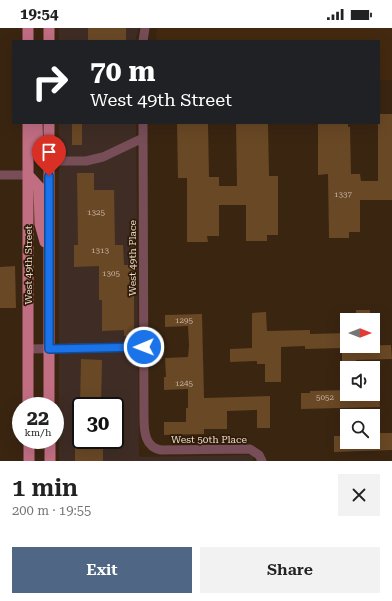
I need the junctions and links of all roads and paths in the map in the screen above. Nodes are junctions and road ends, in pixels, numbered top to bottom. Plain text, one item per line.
1 (28, 28) edge
2 (49, 28) edge
3 (145, 28) edge
4 (28, 40) edge
5 (49, 40) edge
6 (143, 40) edge
7 (28, 124) edge
8 (37, 124) edge
9 (49, 124) edge
10 (143, 124) edge
11 (143, 138) junction
12 (49, 160) junction
13 (0, 175) edge
14 (28, 175) junction
15 (49, 260) junction
16 (144, 347) junction
17 (28, 349) junction
18 (49, 349) junction
19 (28, 397) edge
20 (50, 397) edge
21 (152, 446) joint
22 (29, 449) edge
23 (50, 449) edge
24 (29, 461) edge
25 (50, 461) edge
26 (262, 461) edge

1 - 4 main road
2 - 5 main road
3 - 6 street
7 - 14 main road, West 49th Street
8 - 12 main road
9 - 12 main road, West 49th Street
10 - 11 street, West 49th Place
11 - 12 street
11 - 16 street, West 49th Place
12 - 15 main road, West 49th Street
13 - 14 street
14 - 15 main road
14 - 17 main road, West 49th Street
15 - 18 main road, West 49th Street
16 - 18 street
16 - 21 street, West 49th Place
17 - 18 street
17 - 19 main road, West 49th Street
18 - 20 main road, West 49th Street
21 - 26 street, West 50th Place
22 - 24 main road
23 - 25 main road

